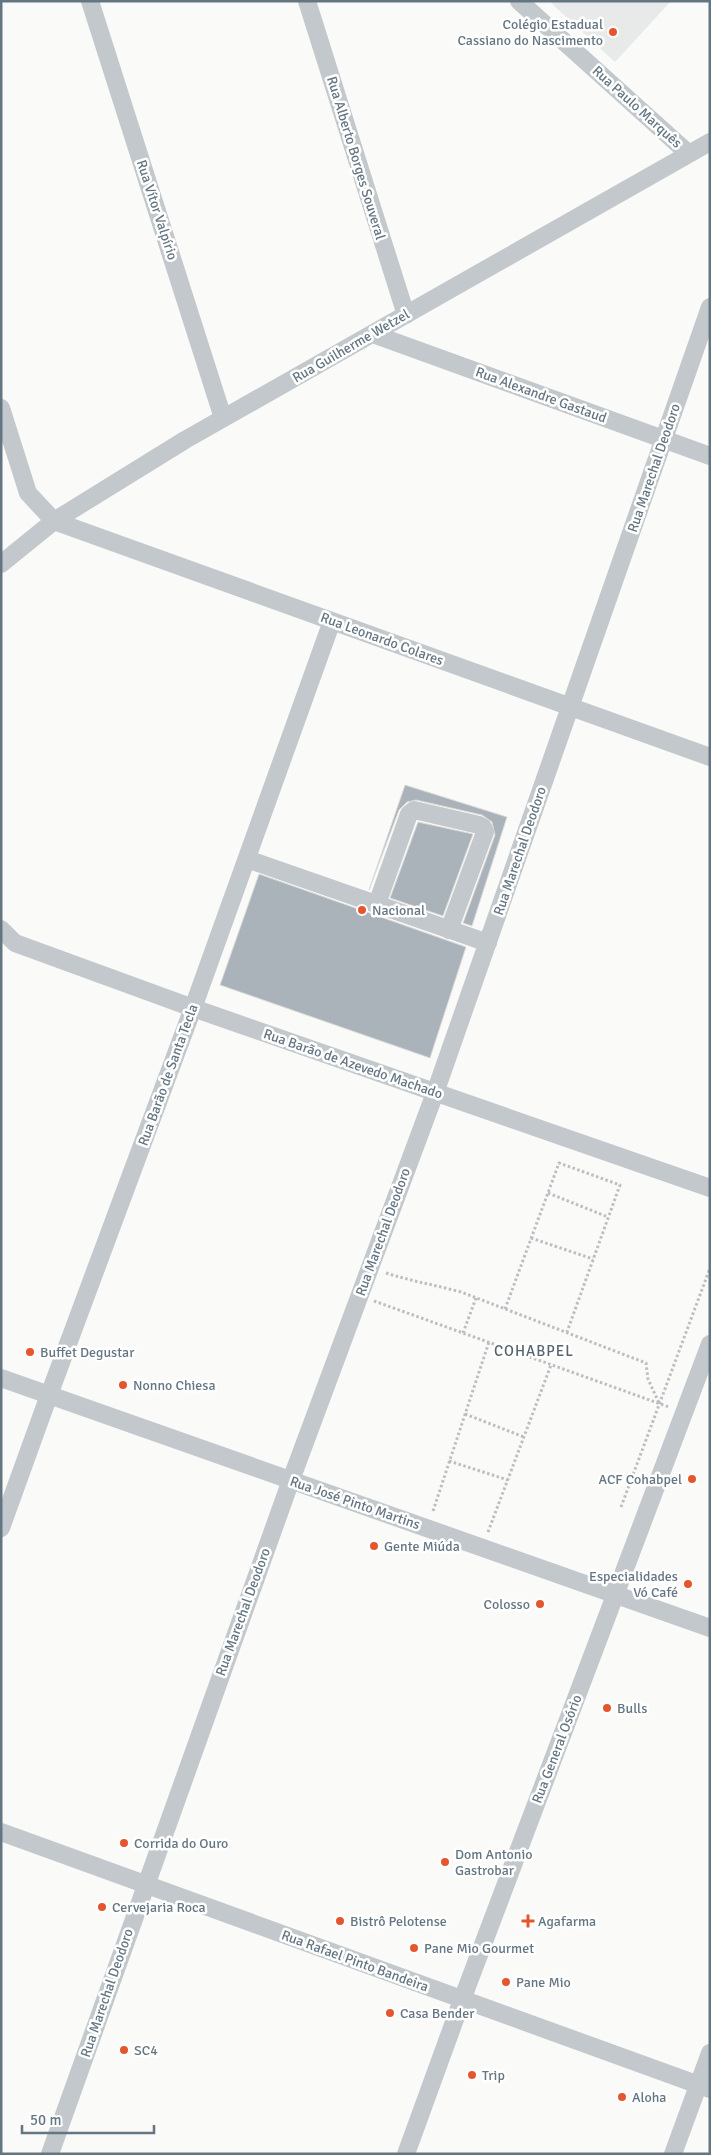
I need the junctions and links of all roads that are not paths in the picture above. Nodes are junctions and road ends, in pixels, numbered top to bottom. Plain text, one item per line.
1 (90, 1) edge
2 (307, 1) edge
3 (519, 1) edge
4 (710, 142) edge
5 (688, 154) junction
6 (710, 307) edge
7 (406, 315) junction
8 (373, 334) junction
9 (1, 408) edge
10 (224, 418) junction
11 (664, 439) junction
12 (710, 456) edge
13 (54, 522) junction
14 (1, 564) edge
15 (332, 622) junction
16 (571, 707) junction
17 (710, 757) edge
18 (247, 859) junction
19 (377, 904) junction
20 (1, 929) edge
21 (449, 930) junction
22 (488, 943) junction
23 (193, 1008) junction
24 (435, 1093) junction
25 (710, 1188) edge
26 (710, 1344) edge
27 (1, 1378) edge
28 (49, 1395) junction
29 (291, 1480) junction
30 (1, 1528) edge
31 (616, 1595) junction
32 (710, 1628) edge
33 (1, 1832) edge
34 (145, 1884) junction
35 (462, 2000) junction
36 (710, 2053) edge
37 (704, 2087) edge
38 (50, 2154) edge
39 (406, 2154) edge
40 (673, 2154) edge

1 - 10 street, Rua Vítor Valpírio
2 - 7 street, Rua Alberto Borges Souveral
3 - 5 street, Rua Paulo Marquês
4 - 5 street, Rua Guilherme Wetzel
5 - 7 street, Rua Guilherme Wetzel
6 - 11 street, Rua Marechal Deodoro
7 - 8 street, Rua Guilherme Wetzel
8 - 10 street, Rua Guilherme Wetzel
8 - 11 street, Rua Alexandre Gastaud
9 - 13 street
10 - 13 street, Rua Guilherme Wetzel
11 - 12 street, Rua Alexandre Gastaud
11 - 16 street, Rua Marechal Deodoro
13 - 14 street, Rua Guilherme Wetzel
13 - 15 street, Rua Leonardo Colares
15 - 16 street, Rua Leonardo Colares
15 - 18 street, Rua Barão de Santa Tecla
16 - 17 street, Rua Leonardo Colares
16 - 22 street, Rua Marechal Deodoro
18 - 19 street
18 - 23 street, Rua Barão de Santa Tecla
19 - 21 street
19 - 21 street
20 - 23 street, Rua Barão de Azevedo Machado
21 - 22 street
22 - 24 street, Rua Marechal Deodoro
23 - 24 street, Rua Barão de Azevedo Machado
23 - 28 street, Rua Barão de Santa Tecla
24 - 25 street, Rua Barão de Azevedo Machado
24 - 29 street, Rua Marechal Deodoro
26 - 31 street, Rua General Osório
27 - 28 street, Rua José Pinto Martins
28 - 29 street, Rua José Pinto Martins
28 - 30 street, Rua Barão de Santa Tecla
29 - 31 street, Rua José Pinto Martins
29 - 34 street, Rua Marechal Deodoro
31 - 32 street, Rua José Pinto Martins
31 - 35 street, Rua General Osório
33 - 34 street, Rua Rafael Pinto Bandeira
34 - 35 street, Rua Rafael Pinto Bandeira
34 - 38 street, Rua Marechal Deodoro
35 - 37 street, Rua Rafael Pinto Bandeira
35 - 39 street, Rua General Osório
36 - 37 street
37 - 40 street

